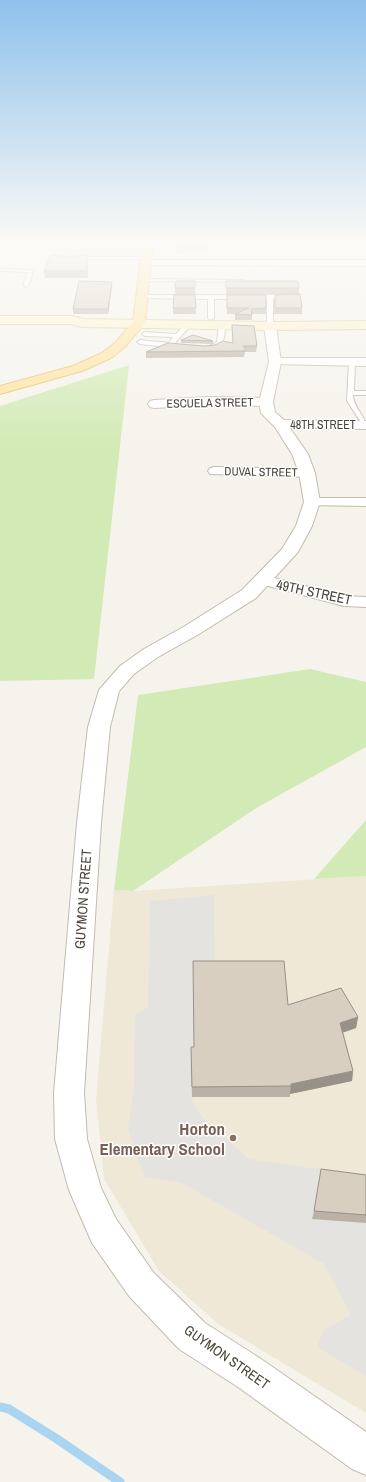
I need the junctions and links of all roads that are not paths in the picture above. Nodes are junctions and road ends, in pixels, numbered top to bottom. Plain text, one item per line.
1 (142, 311) edge
2 (211, 311) edge
3 (270, 311) edge
4 (211, 318) junction
5 (366, 319) edge
6 (0, 320) edge
7 (270, 322) junction
8 (188, 325) junction
9 (366, 325) edge
10 (222, 326) junction
11 (141, 329) junction
12 (177, 336) junction
13 (172, 345) junction
14 (190, 348) edge
15 (204, 348) edge
16 (275, 362) junction
17 (352, 362) junction
18 (366, 362) edge
19 (0, 390) edge
20 (350, 392) junction
21 (366, 392) edge
22 (0, 399) edge
23 (266, 402) junction
24 (154, 404) dead end
25 (280, 424) junction
26 (366, 425) edge
27 (215, 471) dead end
28 (307, 473) junction
29 (312, 502) junction
30 (366, 502) edge
31 (263, 580) junction
32 (366, 602) edge
33 (366, 1455) edge

1 - 11 main road
2 - 4 lane
3 - 7 lane
4 - 7 main road
4 - 11 main road
5 - 7 main road
6 - 11 main road
7 - 9 main road
7 - 10 main road
7 - 16 street
8 - 10 main road
8 - 11 main road
8 - 12 lane
10 - 15 lane
11 - 12 lane
11 - 13 lane
11 - 19 main road
11 - 22 main road
12 - 13 lane
13 - 14 lane
16 - 17 street
16 - 23 street
17 - 18 street
17 - 20 lane
20 - 21 lane
20 - 26 lane
23 - 24 street, ESCUELA STREET
23 - 25 street, GUYMON STREET
25 - 26 street, 48TH STREET
25 - 28 street, GUYMON STREET
27 - 28 street, DUVAL STREET
28 - 29 street, GUYMON STREET
29 - 30 street
29 - 31 street, GUYMON STREET
31 - 32 street, 49TH STREET
31 - 33 street, GUYMON STREET

